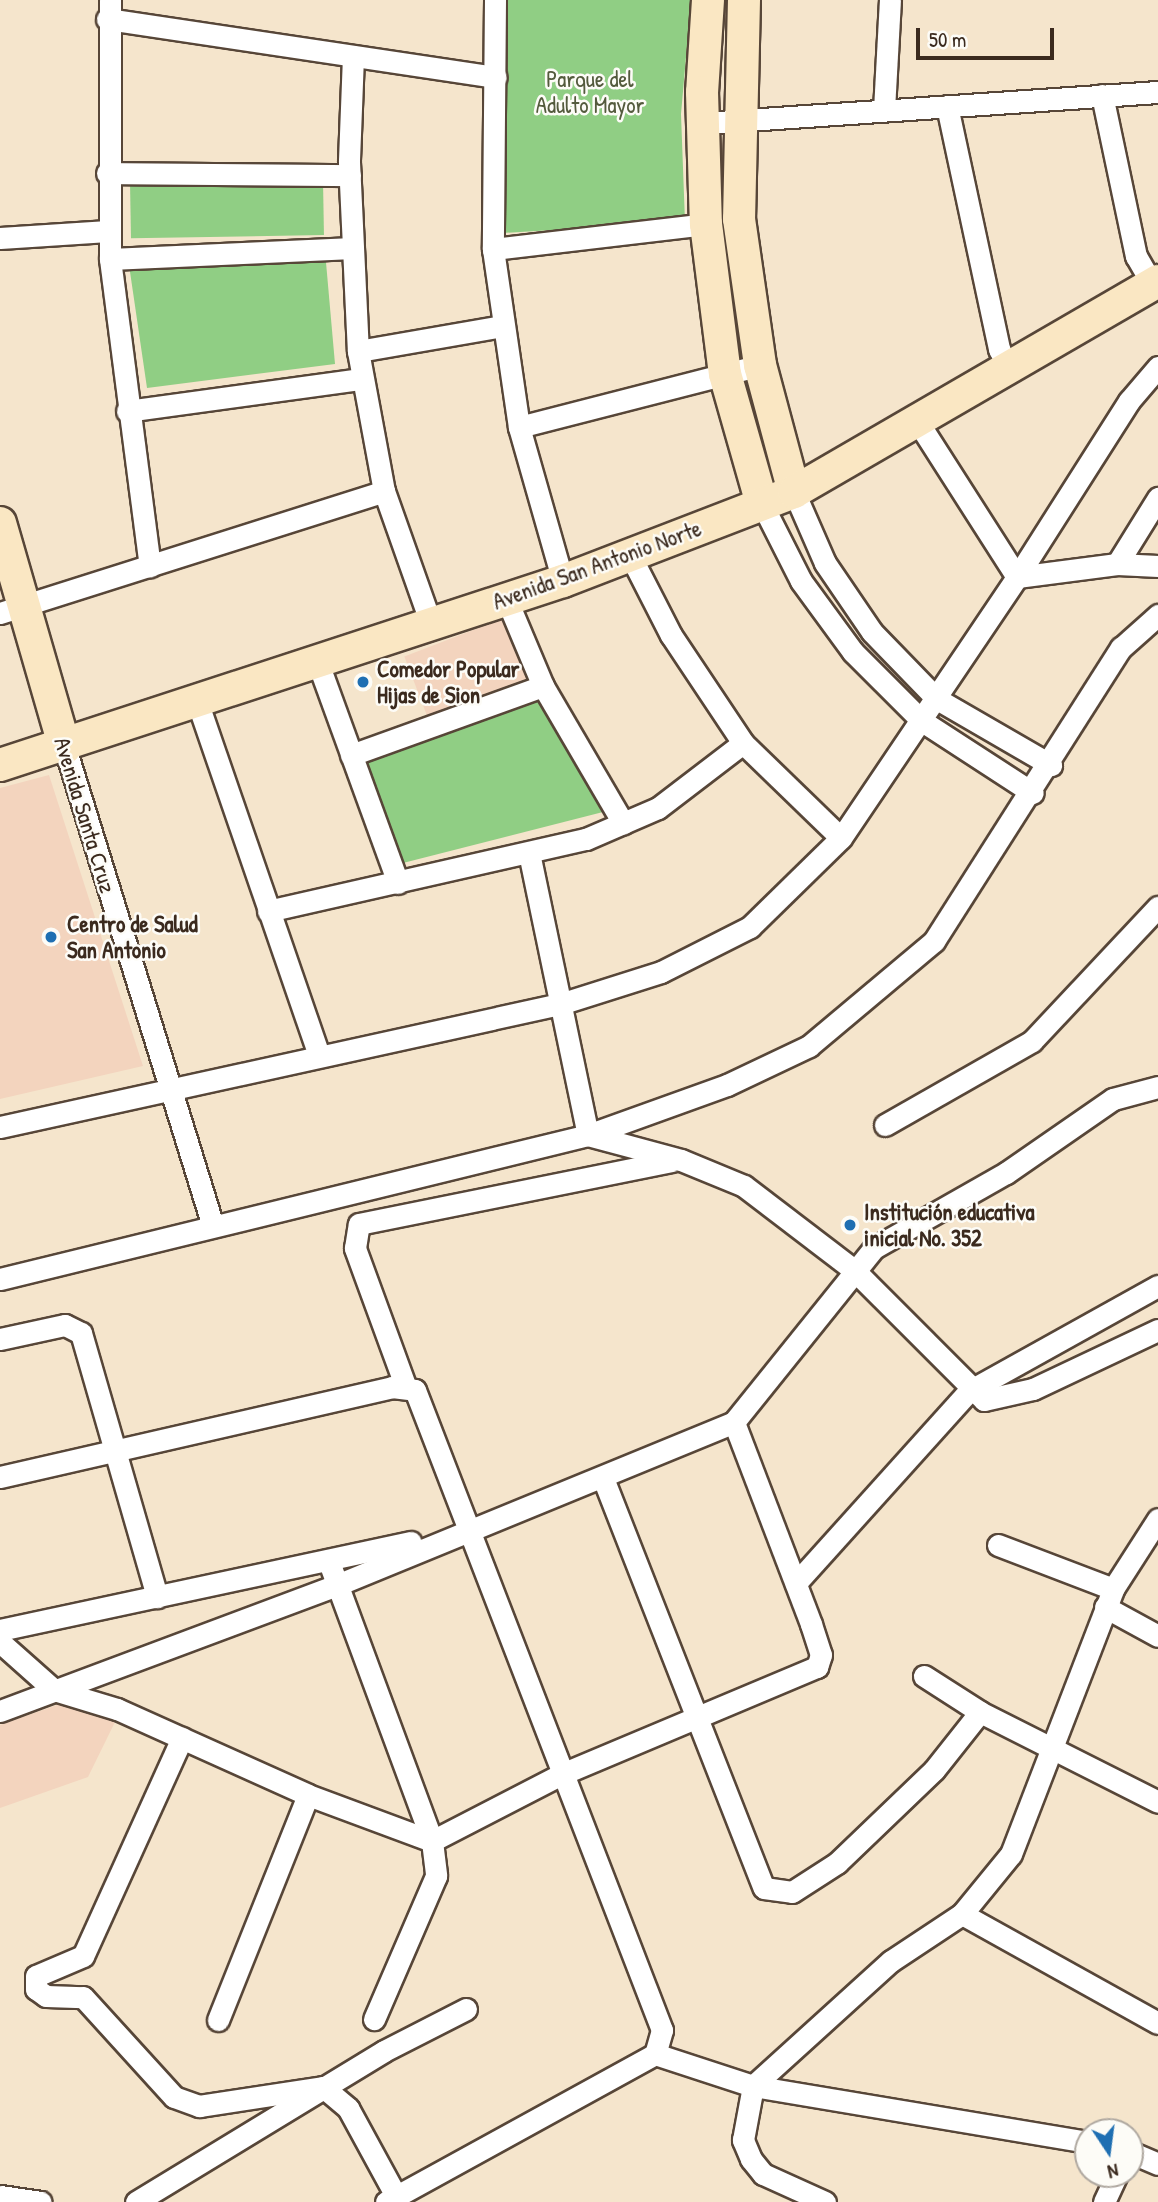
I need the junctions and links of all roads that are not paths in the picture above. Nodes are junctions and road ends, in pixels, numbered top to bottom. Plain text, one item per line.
1 (495, 0) edge
2 (708, 0) edge
3 (744, 0) edge
4 (890, 0) edge
5 (109, 10) edge
6 (353, 56) junction
7 (496, 77) junction
8 (1158, 92) edge
9 (1102, 95) junction
10 (947, 106) junction
11 (884, 110) junction
12 (737, 119) junction
13 (703, 122) junction
14 (107, 173) junction
15 (350, 175) junction
16 (706, 224) junction
17 (108, 232) junction
18 (0, 238) edge
19 (353, 248) junction
20 (493, 248) junction
21 (110, 259) junction
22 (1155, 283) edge
23 (503, 326) junction
24 (358, 351) junction
25 (760, 365) junction
26 (1158, 368) edge
27 (1010, 370) junction
28 (725, 374) junction
29 (362, 379) junction
30 (127, 411) junction
31 (918, 422) junction
32 (519, 427) junction
33 (384, 491) junction
34 (794, 492) junction
35 (1158, 498) edge
36 (762, 504) junction
37 (0, 523) edge
38 (630, 555) junction
39 (1117, 564) junction
40 (150, 566) junction
41 (1158, 566) edge
42 (1017, 577) junction
43 (563, 581) junction
44 (506, 598) junction
45 (11, 610) edge
46 (1158, 615) edge
47 (431, 624) junction
48 (318, 663) junction
49 (542, 685) junction
50 (937, 699) junction
51 (197, 701) junction
52 (922, 721) junction
53 (743, 743) junction
54 (65, 748) junction
55 (351, 755) junction
56 (0, 765) edge
57 (1051, 765) junction
58 (1033, 793) junction
59 (623, 823) junction
60 (841, 838) junction
61 (528, 853) junction
62 (398, 883) junction
63 (1158, 907) edge
64 (268, 911) junction
65 (559, 1004) junction
66 (319, 1056) junction
67 (1158, 1087) edge
68 (168, 1090) junction
69 (884, 1125) dead end
70 (0, 1127) edge
71 (588, 1135) junction
72 (681, 1160) junction
73 (213, 1226) junction
74 (854, 1270) junction
75 (0, 1279) edge
76 (1158, 1286) edge
77 (1158, 1329) edge
78 (0, 1339) edge
79 (405, 1385) junction
80 (969, 1391) junction
81 (734, 1422) junction
82 (120, 1449) junction
83 (0, 1477) edge
84 (603, 1478) junction
85 (1158, 1519) edge
86 (467, 1529) junction
87 (998, 1545) dead end
88 (329, 1562) junction
89 (796, 1583) junction
90 (337, 1584) junction
91 (157, 1597) junction
92 (1109, 1598) junction
93 (0, 1630) edge
94 (1158, 1636) edge
95 (0, 1642) edge
96 (924, 1676) dead end
97 (54, 1690) junction
98 (0, 1711) edge
99 (980, 1712) junction
100 (697, 1714) junction
101 (182, 1738) junction
102 (1050, 1745) junction
103 (562, 1774) junction
104 (308, 1796) junction
105 (1158, 1802) edge
106 (432, 1841) junction
107 (962, 1914) junction
108 (466, 2009) dead end
109 (374, 2019) dead end
110 (219, 2020) dead end
111 (1158, 2023) edge
112 (655, 2054) junction
113 (752, 2086) junction
114 (323, 2087) junction
115 (1074, 2140) edge
116 (0, 2196) edge
117 (391, 2199) edge
118 (41, 2202) edge
119 (136, 2202) edge
120 (825, 2202) edge

1 - 7 street
2 - 13 street
3 - 12 street
4 - 11 street
5 - 6 street
5 - 14 street
6 - 7 street
6 - 15 street
7 - 20 street
8 - 9 street
9 - 10 street
9 - 22 street
10 - 11 street
10 - 27 street
11 - 12 street
12 - 13 street
12 - 25 street
13 - 16 street
14 - 15 street
14 - 17 street
15 - 19 street
16 - 20 street
16 - 28 street
17 - 18 street
17 - 21 street
19 - 21 street
19 - 24 street
20 - 23 street
21 - 30 street
22 - 27 street, Avenida San Antonio Norte
23 - 24 street
23 - 32 street
24 - 29 street
25 - 28 street
25 - 34 street
26 - 42 street
27 - 31 street, Avenida San Antonio Norte
28 - 32 street
28 - 36 street
29 - 30 street
29 - 33 street
30 - 40 street
31 - 34 street, Avenida San Antonio Norte
31 - 42 street
32 - 43 street
33 - 40 street
33 - 47 street
34 - 36 street, Avenida San Antonio Norte
34 - 50 street
35 - 39 street
36 - 38 street, Avenida San Antonio Norte
36 - 52 street
37 - 45 street, Avenida Santa Cruz
38 - 43 street, Avenida San Antonio Norte
38 - 53 street
39 - 41 street
39 - 42 street
40 - 45 street
42 - 50 street
43 - 44 street, Avenida San Antonio Norte
44 - 47 street, Avenida San Antonio Norte
44 - 49 street
45 - 54 street, Avenida Santa Cruz
46 - 57 street
47 - 48 street, Avenida San Antonio Norte
48 - 51 street, Avenida San Antonio Norte
48 - 55 street
49 - 55 street
49 - 59 street
50 - 52 street
50 - 57 street
51 - 54 street, Avenida San Antonio Norte
51 - 64 street
52 - 58 street
52 - 60 street
53 - 59 street
53 - 60 street
54 - 56 street, Avenida San Antonio Norte
54 - 68 street, Avenida Santa Cruz
55 - 62 street
57 - 58 street
58 - 71 street
59 - 61 street
60 - 65 street
61 - 62 street
61 - 65 street
62 - 64 street
63 - 69 street
64 - 66 street
65 - 66 street
65 - 71 street
66 - 68 street
67 - 74 street
68 - 70 street
68 - 73 street, Avenida Santa Cruz
71 - 72 street
71 - 73 street
72 - 74 street
72 - 79 street
73 - 75 street
74 - 80 street
74 - 81 street
76 - 80 street
77 - 80 street
78 - 82 street
79 - 82 street
79 - 86 street
80 - 89 street
81 - 84 street
81 - 89 street
82 - 83 street
82 - 91 street
84 - 86 street
84 - 100 street
85 - 92 street
86 - 88 street
86 - 90 street
86 - 103 street
87 - 92 street
88 - 90 street
88 - 91 street
89 - 100 street
90 - 97 street
90 - 106 street
91 - 93 street
92 - 94 street
92 - 102 street
95 - 97 street
96 - 99 street
97 - 98 street
97 - 101 street
99 - 100 street
99 - 102 street
100 - 103 street
101 - 104 street
101 - 114 street
102 - 105 street
102 - 107 street
103 - 106 street
103 - 112 street
104 - 106 street
104 - 110 street
106 - 109 street
107 - 111 street
107 - 113 street
108 - 114 street
112 - 113 street
112 - 117 street
113 - 115 street
113 - 120 street
114 - 117 street
114 - 119 street
116 - 118 street

